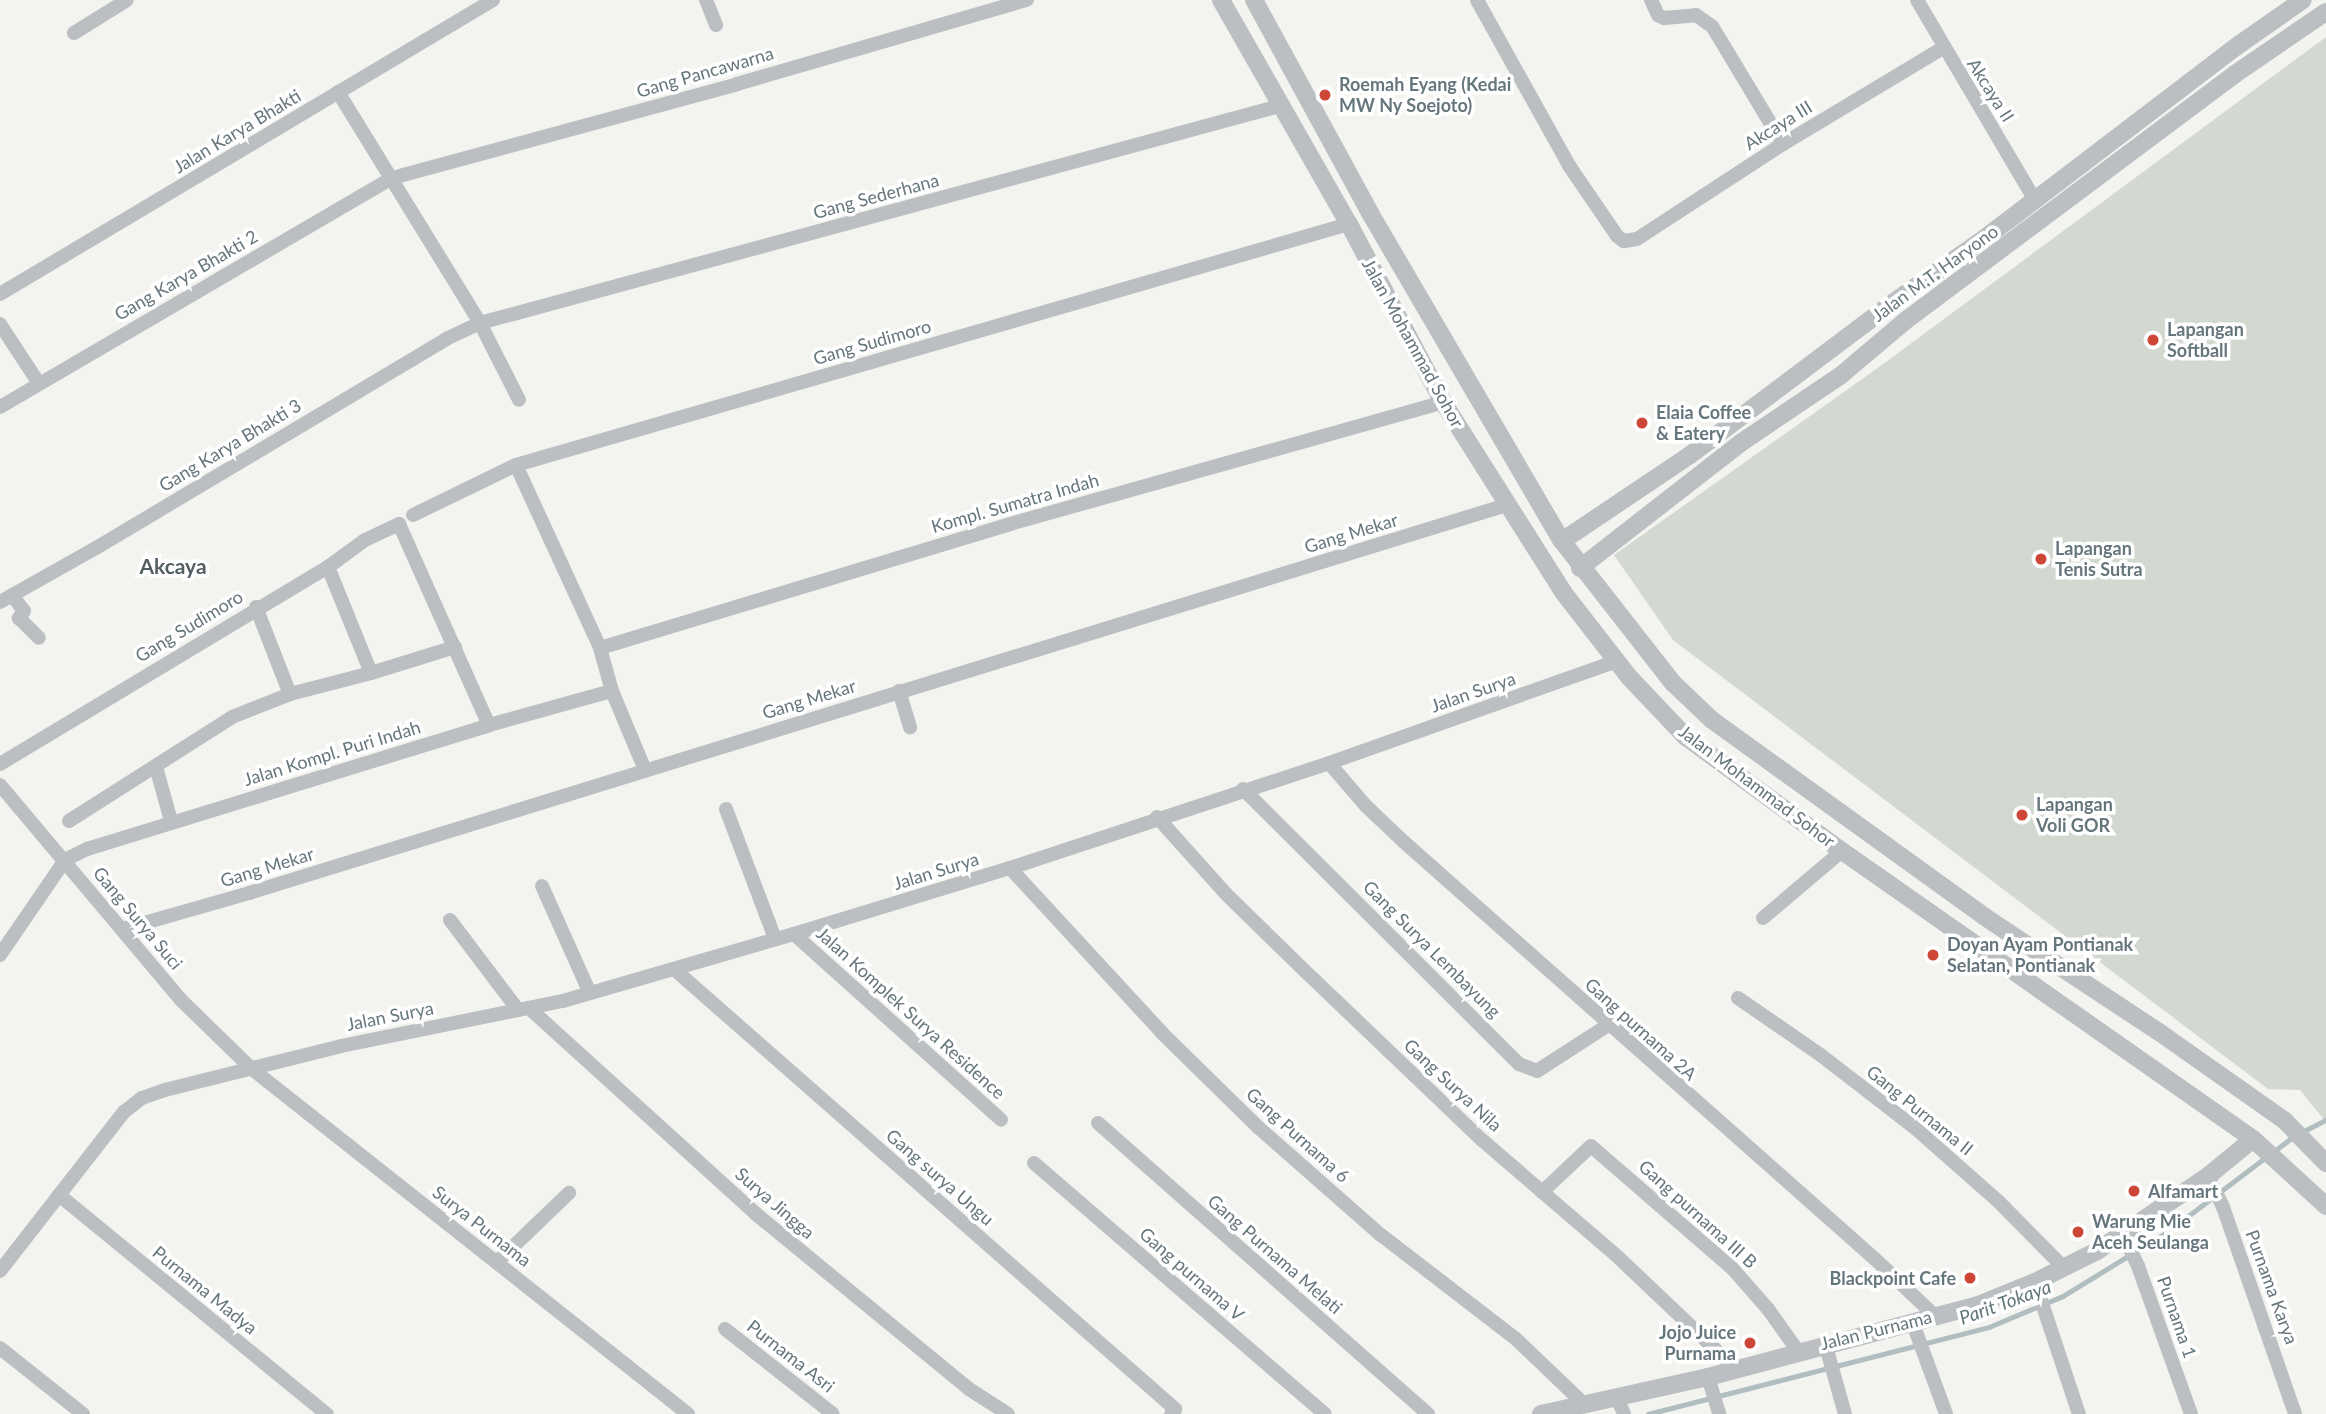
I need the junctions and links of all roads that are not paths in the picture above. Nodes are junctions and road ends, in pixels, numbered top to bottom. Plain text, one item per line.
1 (127, 0) edge
2 (706, 0) edge
3 (1027, 0) edge
4 (1221, 0) edge
5 (1254, 0) edge
6 (1477, 0) edge
7 (1651, 0) edge
8 (1917, 0) edge
9 (2303, 0) edge
10 (489, 1) edge
11 (2326, 12) edge
12 (716, 25) dead end
13 (74, 33) dead end
14 (1943, 48) junction
15 (338, 92) junction
16 (1283, 105) junction
17 (2143, 118) junction
18 (2157, 135) junction
19 (1783, 144) junction
20 (392, 178) junction
21 (2034, 199) junction
22 (1349, 224) junction
23 (0, 294) edge
24 (1891, 304) junction
25 (1422, 306) junction
26 (1398, 320) junction
27 (1905, 321) junction
28 (480, 323) junction
29 (0, 324) edge
30 (38, 382) junction
31 (519, 400) dead end
32 (1443, 402) junction
33 (0, 407) edge
34 (1690, 454) junction
35 (516, 465) junction
36 (1700, 475) junction
37 (1506, 505) junction
38 (413, 515) dead end
39 (1562, 541) junction
40 (328, 567) junction
41 (1580, 568) junction
42 (6, 598) edge
43 (256, 607) junction
44 (39, 638) dead end
45 (455, 647) junction
46 (600, 648) junction
47 (1618, 662) junction
48 (372, 673) junction
49 (612, 691) junction
50 (899, 691) junction
51 (290, 694) junction
52 (1712, 720) junction
53 (489, 725) junction
54 (910, 727) dead end
55 (1686, 737) junction
56 (1329, 763) junction
57 (0, 764) edge
58 (156, 767) junction
59 (645, 770) junction
60 (0, 785) edge
61 (1243, 789) junction
62 (726, 809) dead end
63 (1157, 817) junction
64 (69, 821) dead end
65 (171, 821) junction
66 (1840, 853) junction
67 (65, 860) junction
68 (1010, 868) junction
69 (542, 887) dead end
70 (1985, 917) junction
71 (1763, 918) dead end
72 (450, 920) dead end
73 (122, 929) junction
74 (794, 934) junction
75 (775, 939) junction
76 (1967, 939) junction
77 (0, 955) edge
78 (674, 969) junction
79 (589, 991) junction
80 (1738, 998) dead end
81 (524, 1009) junction
82 (1608, 1025) junction
83 (252, 1069) junction
84 (1001, 1121) dead end
85 (1098, 1122) dead end
86 (2256, 1141) junction
87 (2320, 1157) edge
88 (1034, 1163) dead end
89 (2211, 1182) junction
90 (1542, 1192) junction
91 (569, 1193) dead end
92 (60, 1195) junction
93 (2326, 1206) edge
94 (2127, 1241) junction
95 (497, 1262) junction
96 (3, 1263) edge
97 (2064, 1268) junction
98 (2037, 1289) junction
99 (1934, 1315) junction
100 (1914, 1328) junction
101 (725, 1329) dead end
102 (0, 1348) edge
103 (1798, 1351) junction
104 (1828, 1351) junction
105 (1735, 1368) junction
106 (1709, 1382) junction
107 (1585, 1405) junction
108 (1621, 1406) edge
109 (1718, 1413) edge
110 (83, 1414) edge
111 (327, 1414) edge
112 (688, 1414) edge
113 (833, 1414) edge
114 (1008, 1414) edge
115 (1171, 1414) edge
116 (1325, 1414) edge
117 (1427, 1414) edge
118 (1541, 1414) edge
119 (1845, 1414) edge
120 (1946, 1414) edge
121 (2079, 1414) edge
122 (2190, 1414) edge
123 (2295, 1414) edge

1 - 13 street
2 - 12 street
3 - 20 street, Gang Pancawarna
4 - 16 street, Jalan Mohammad Sohor
5 - 25 street, Jalan Mohammad Sohor
6 - 19 street, Akcaya III
7 - 19 street
8 - 14 street, Akcaya II
9 - 17 street, Jalan M.T. Haryono
10 - 15 street, Jalan Karya Bhakti
11 - 18 street
14 - 19 street, Akcaya III
14 - 21 street, Akcaya II
15 - 20 street
15 - 23 street, Jalan Karya Bhakti
16 - 22 street, Jalan Mohammad Sohor
16 - 28 street, Gang Sederhana
17 - 18 street
17 - 21 street, Jalan M.T. Haryono
18 - 27 street
20 - 28 street
20 - 30 street, Gang Karya Bhakti 2
21 - 24 street, Jalan M.T. Haryono
22 - 26 street, Jalan Mohammad Sohor
22 - 35 street, Gang Sudimoro
24 - 27 street
24 - 34 street, Jalan M.T. Haryono
25 - 26 street
25 - 39 street, Jalan Mohammad Sohor
26 - 32 street, Jalan Mohammad Sohor
27 - 36 street
28 - 31 street
28 - 42 street, Gang Karya Bhakti 3
29 - 30 street
30 - 33 street, Gang Karya Bhakti 2
32 - 37 street, Jalan Mohammad Sohor
32 - 46 street, Kompl. Sumatra Indah
34 - 36 street
34 - 39 street, Jalan M.T. Haryono
35 - 38 street, Gang Sudimoro
35 - 46 street
36 - 41 street
37 - 47 street, Jalan Mohammad Sohor
37 - 50 street, Gang Mekar
39 - 41 street, Jalan Mohammad Sohor
40 - 43 street, Gang Sudimoro
40 - 45 street, Gang Sudimoro
40 - 48 street
41 - 52 street, Jalan Mohammad Sohor
42 - 44 street
43 - 51 street
43 - 57 street, Gang Sudimoro
45 - 48 street
45 - 53 street
46 - 49 street
47 - 55 street, Jalan Mohammad Sohor
47 - 56 street, Jalan Surya
48 - 51 street
49 - 53 street, Jalan Kompl. Puri Indah
49 - 59 street
50 - 54 street
50 - 59 street, Gang Mekar
51 - 58 street
52 - 55 street
52 - 70 street, Jalan Mohammad Sohor
53 - 65 street, Jalan Kompl. Puri Indah
55 - 66 street, Jalan Mohammad Sohor
56 - 61 street, Jalan Surya
56 - 82 street, Gang purnama 2A
58 - 64 street
58 - 65 street
59 - 73 street, Gang Mekar
60 - 67 street, Gang Surya Suci
61 - 63 street, Jalan Surya
61 - 82 street, Gang Surya Lembayung
62 - 75 street
63 - 68 street, Jalan Surya
63 - 90 street, Gang Surya Nila
65 - 67 street, Jalan Kompl. Puri Indah
66 - 71 street
66 - 76 street, Jalan Mohammad Sohor
67 - 73 street, Gang Surya Suci
67 - 77 street
68 - 74 street, Jalan Surya
68 - 107 street, Gang Purnama 6
69 - 79 street
70 - 76 street
70 - 87 street, Jalan Mohammad Sohor
72 - 81 street, Surya Jingga
73 - 83 street, Gang Surya Suci
74 - 75 street, Jalan Surya
74 - 84 street, Jalan Komplek Surya Residence
75 - 78 street, Jalan Surya
76 - 86 street, Jalan Mohammad Sohor
78 - 79 street, Jalan Surya
78 - 115 street, Gang surya Ungu
79 - 81 street, Jalan Surya
80 - 97 street, Gang Purnama II
81 - 83 street, Jalan Surya
81 - 114 street, Surya Jingga
82 - 99 street, Gang purnama 2A
83 - 92 street, Jalan Surya
83 - 95 street, Surya Purnama
85 - 117 street, Gang Purnama Melati
86 - 89 street, Jalan Purnama
86 - 93 street, Jalan Mohammad Sohor
88 - 116 street, Gang purnama V
89 - 94 street, Jalan Purnama
89 - 123 street, Purnama Karya
90 - 103 street, Gang purnama III B
90 - 105 street, Gang Surya Nila
91 - 95 street
92 - 96 street, Jalan Surya
92 - 111 street, Purnama Madya
94 - 97 street, Jalan Purnama
94 - 122 street, Purnama 1
95 - 112 street, Surya Purnama
97 - 98 street, Jalan Purnama
98 - 99 street, Jalan Purnama
98 - 121 street
99 - 100 street, Jalan Purnama
100 - 104 street, Jalan Purnama
100 - 120 street
101 - 113 street, Purnama Asri
102 - 110 street
103 - 104 street, Jalan Purnama
103 - 105 street, Jalan Purnama
104 - 119 street
105 - 106 street, Jalan Purnama
106 - 108 street, Jalan Purnama
106 - 109 street
107 - 108 street, Jalan Purnama
107 - 118 street, Jalan Purnama

